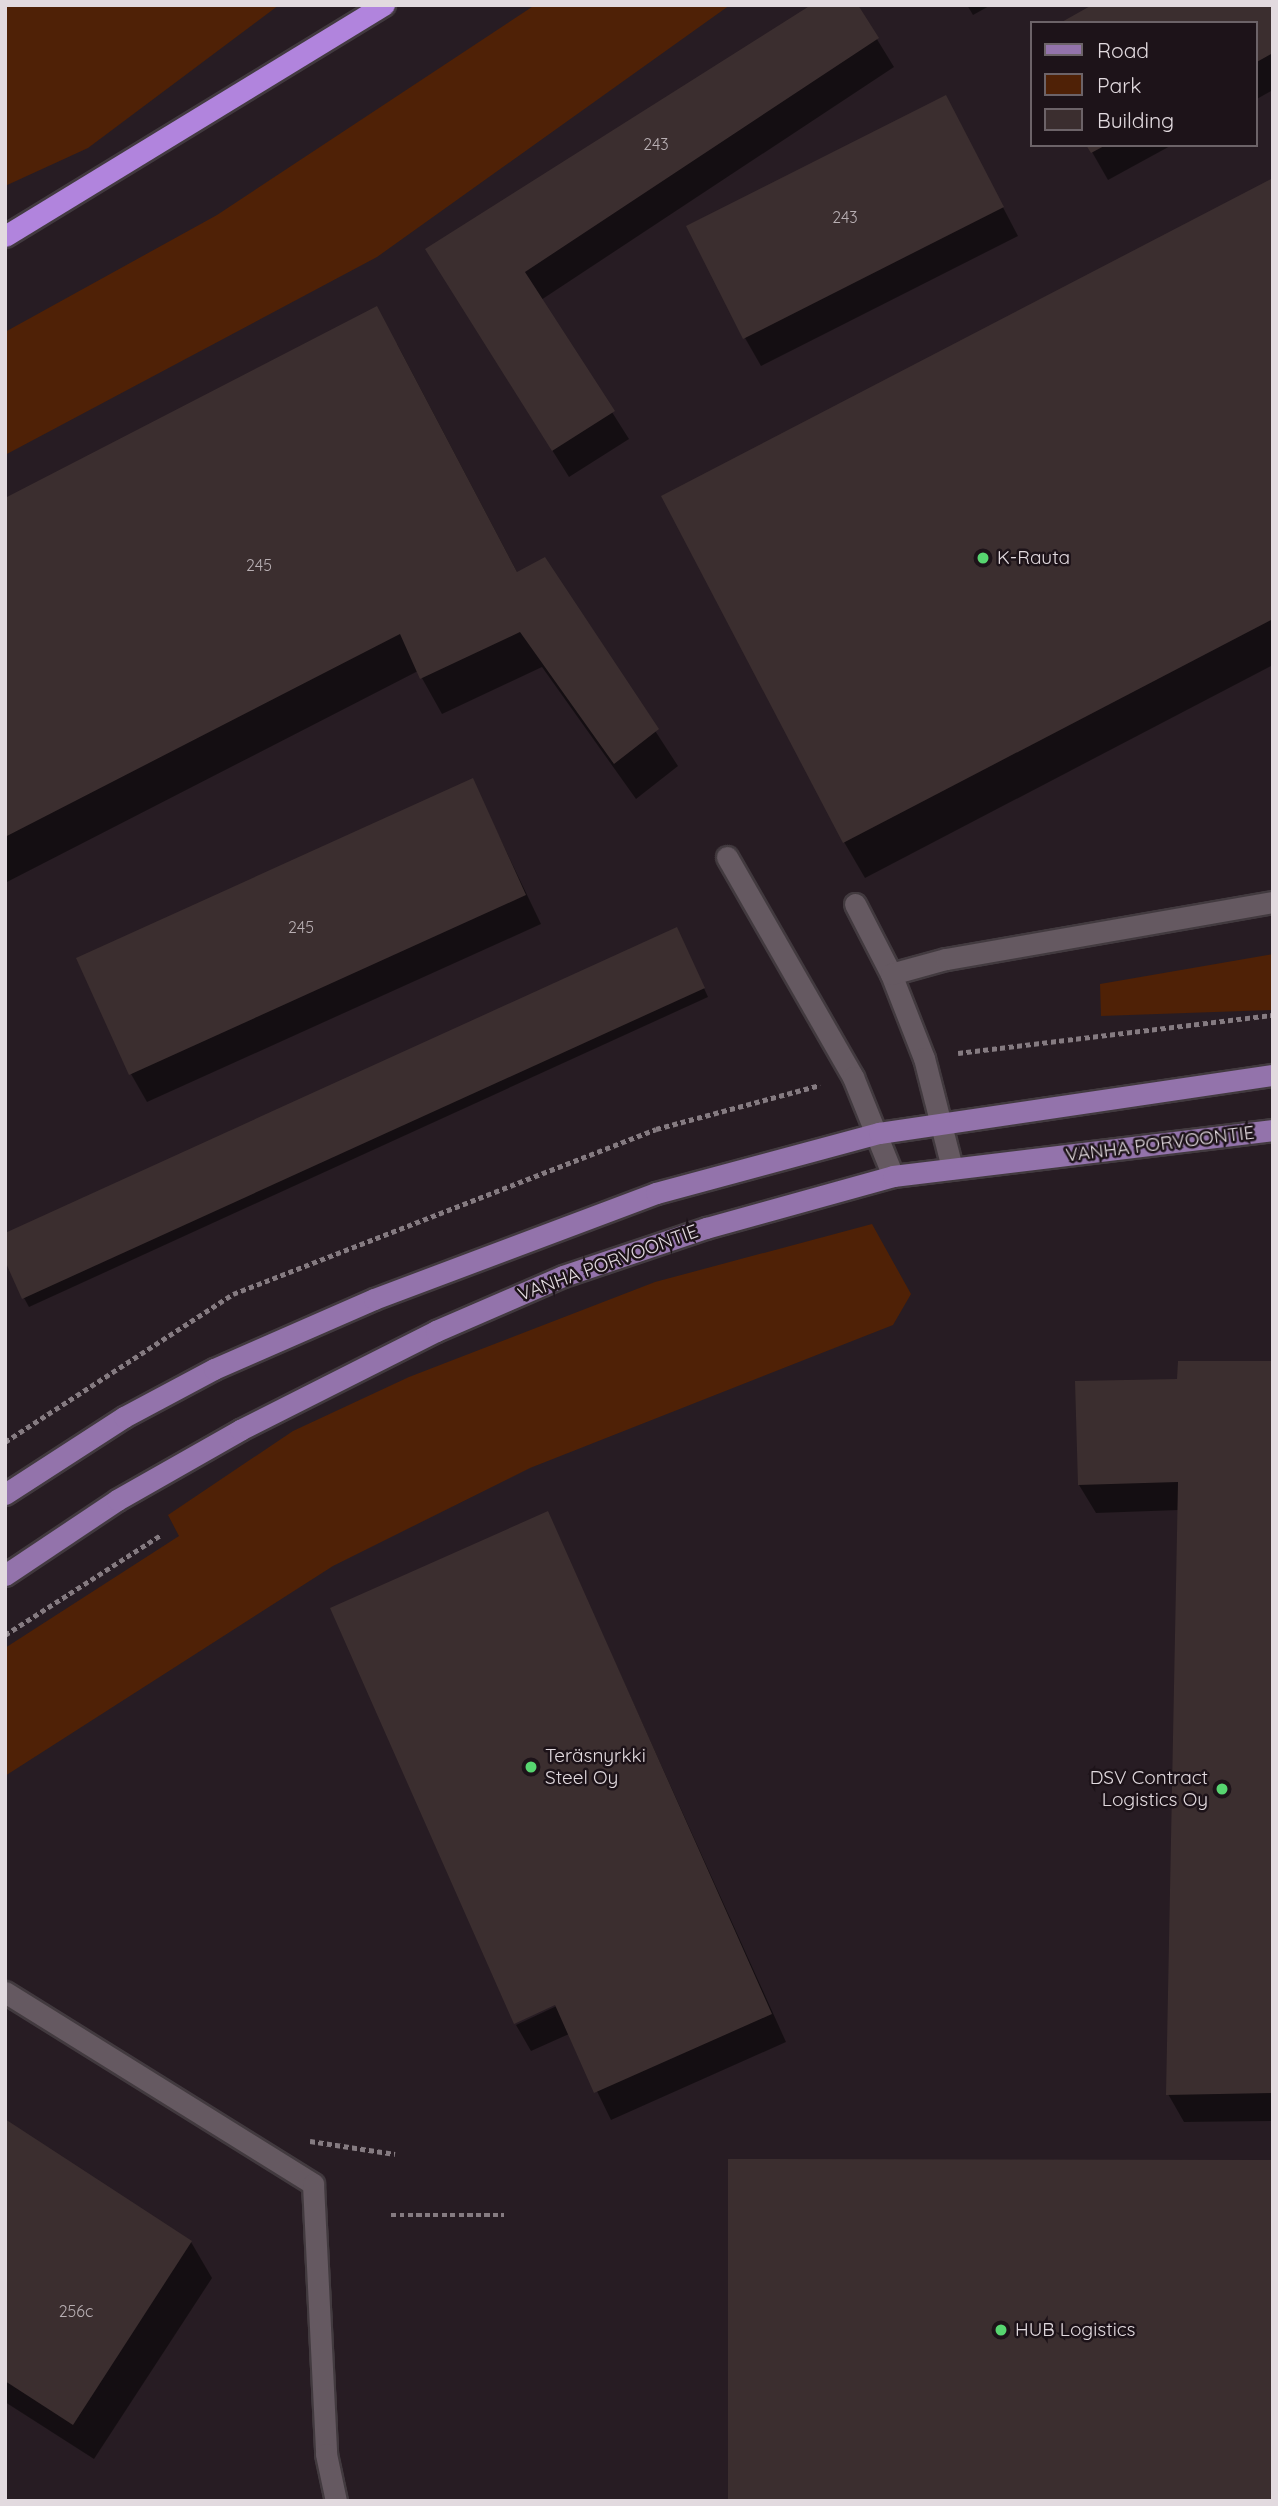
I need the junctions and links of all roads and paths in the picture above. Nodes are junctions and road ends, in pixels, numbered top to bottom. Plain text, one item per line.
1 (384, 5) edge
2 (5, 236) edge
3 (727, 857) dead end
4 (1273, 902) edge
5 (855, 904) dead end
6 (891, 974) junction
7 (1273, 1015) edge
8 (1216, 1019) dead end
9 (1273, 1075) edge
10 (942, 1123) junction
11 (1273, 1130) edge
12 (879, 1133) junction
13 (952, 1168) junction
14 (893, 1176) junction
15 (5, 1494) edge
16 (161, 1535) dead end
17 (5, 1575) edge
18 (5, 1636) edge
19 (5, 1992) edge
20 (391, 2215) dead end
21 (504, 2215) dead end
22 (336, 2501) edge

1 - 2 highway
3 - 12 lane
4 - 6 lane
5 - 6 lane
6 - 10 lane
7 - 8 path
9 - 10 main road
10 - 12 main road
10 - 13 lane
11 - 13 main road, VANHA PORVOONTIE
12 - 14 lane
12 - 15 main road
13 - 14 main road, VANHA PORVOONTIE
14 - 17 main road, VANHA PORVOONTIE
16 - 18 path
19 - 22 lane
20 - 21 path

